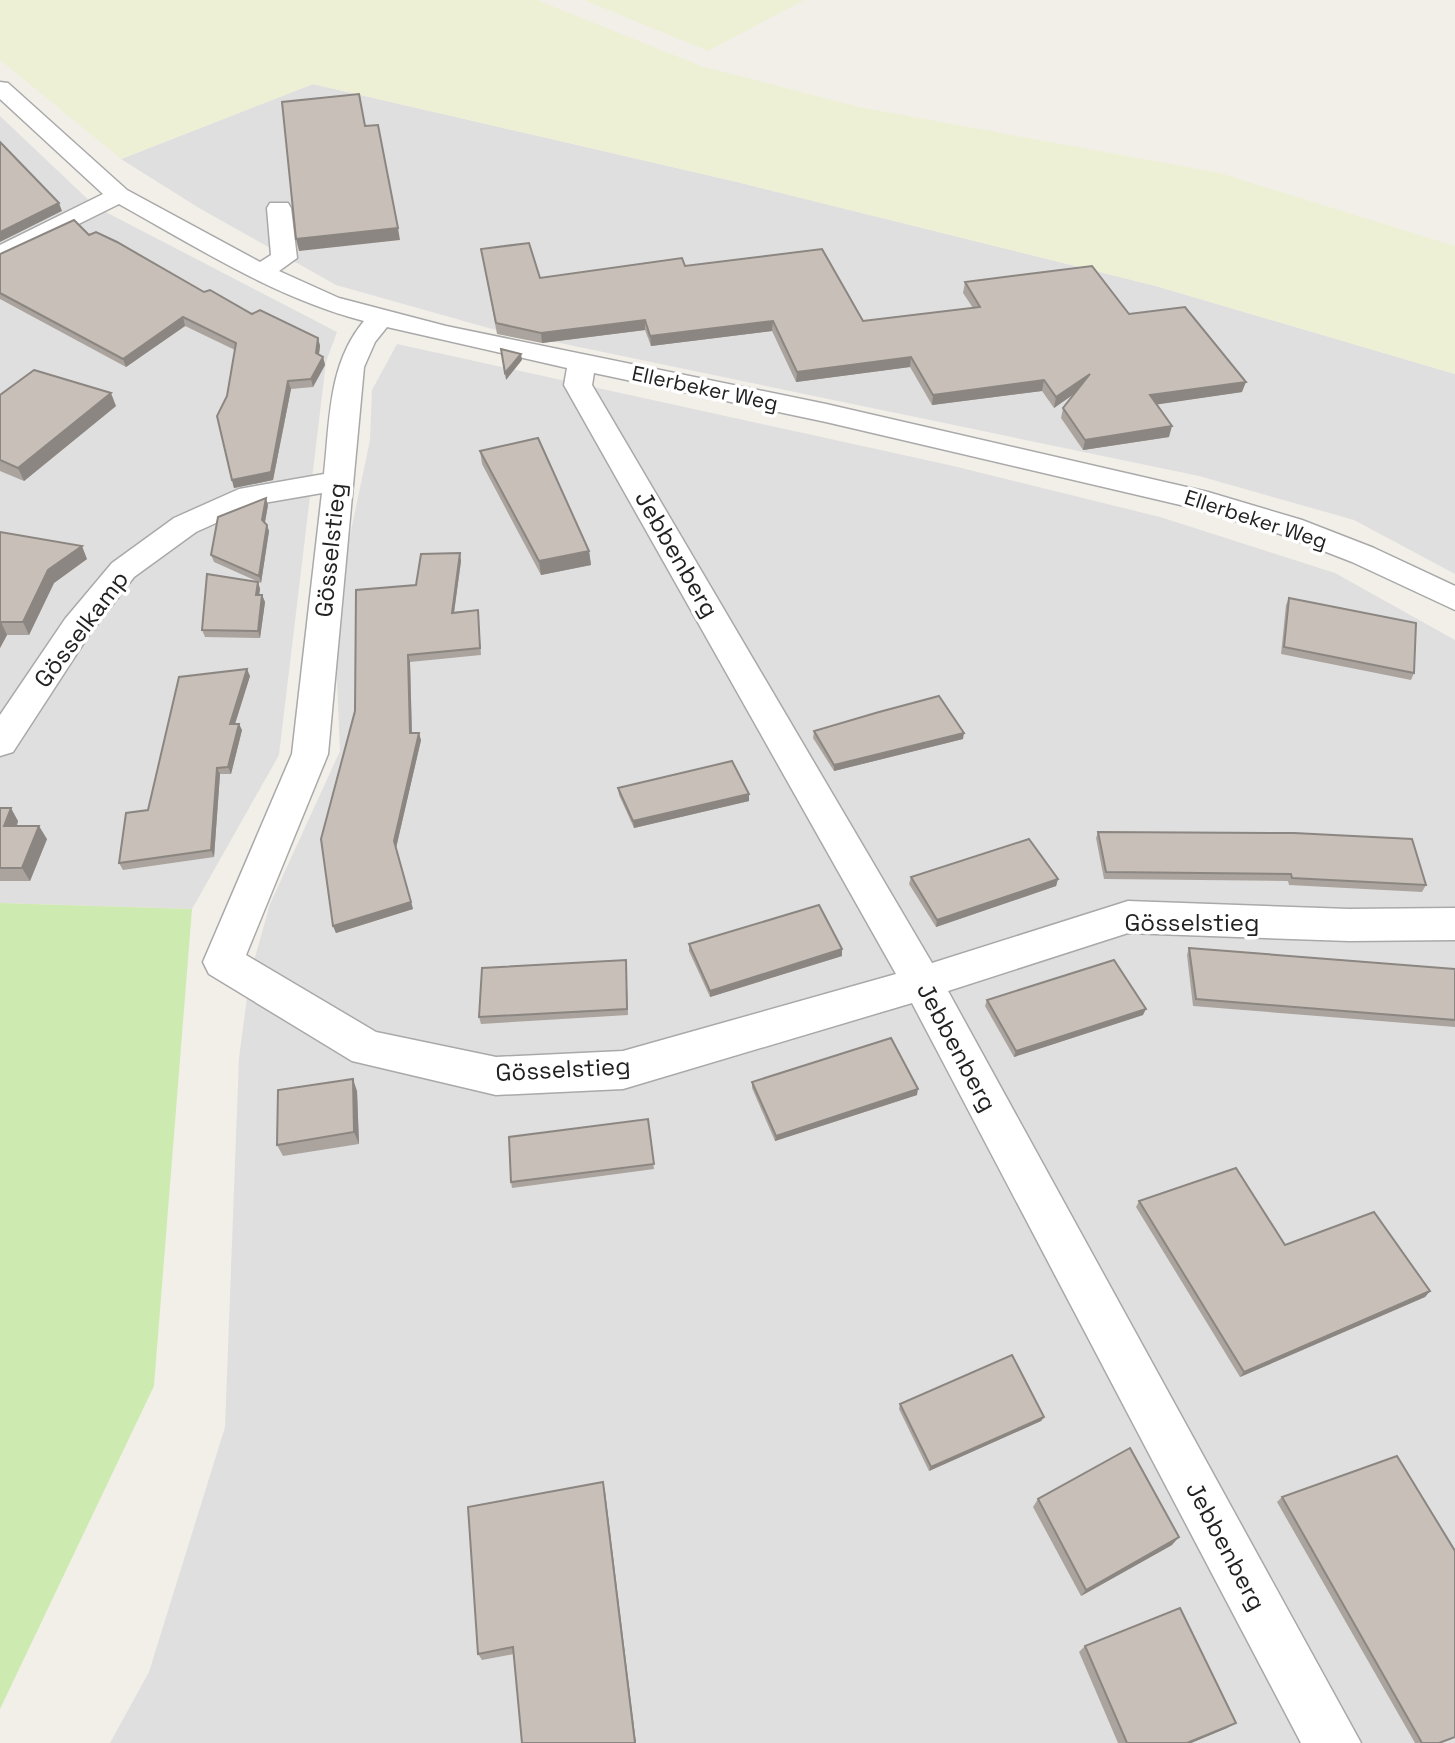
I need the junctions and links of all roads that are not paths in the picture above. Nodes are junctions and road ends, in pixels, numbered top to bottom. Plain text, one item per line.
1 (0, 88) edge
2 (119, 195) junction
3 (279, 208) dead end
4 (0, 255) edge
5 (260, 272) junction
6 (380, 318) junction
7 (582, 362) junction
8 (337, 481) junction
9 (1455, 599) edge
10 (0, 743) edge
11 (1455, 924) edge
12 (922, 983) junction
13 (1327, 1742) edge

1 - 2 street, Ellerbeker Weg
2 - 4 street
2 - 5 street, Ellerbeker Weg
3 - 5 street
5 - 6 street, Ellerbeker Weg
6 - 7 street, Ellerbeker Weg
6 - 8 street, Gösselstieg
7 - 9 street, Ellerbeker Weg
7 - 12 street, Jebbenberg
8 - 10 street, Gösselkamp
8 - 12 street, Gösselstieg
11 - 12 street, Gösselstieg
12 - 13 street, Jebbenberg

